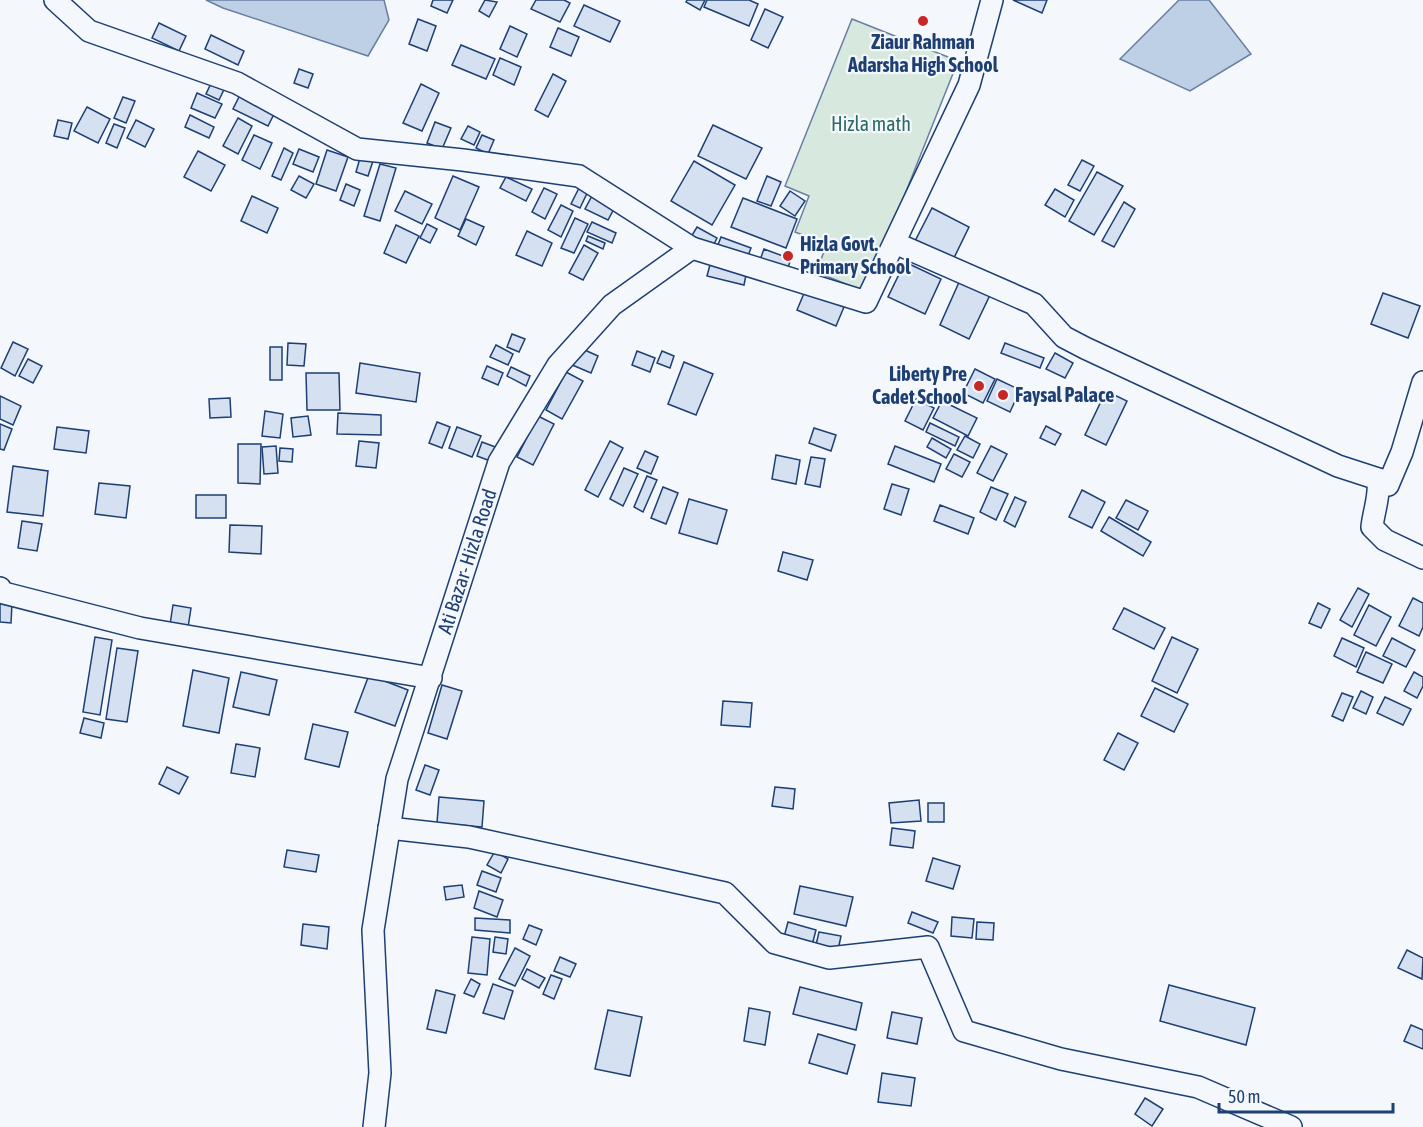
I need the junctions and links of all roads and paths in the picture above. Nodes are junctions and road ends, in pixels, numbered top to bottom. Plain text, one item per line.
1 (55, 0) edge
2 (992, 0) edge
3 (895, 243) junction
4 (692, 248) junction
5 (1423, 382) edge
6 (1378, 479) junction
7 (1423, 558) edge
8 (0, 588) edge
9 (431, 678) junction
10 (390, 828) junction
11 (1289, 1126) edge
12 (374, 1127) edge

1 - 4 street
2 - 3 street
3 - 4 street
3 - 6 street
4 - 9 street, Ati Bazar- Hizla Road
5 - 6 street
6 - 7 street
8 - 9 street
9 - 10 street, Ati Bazar- Hizla Road
10 - 11 street
10 - 12 street, Ati Bazar- Hizla Road

